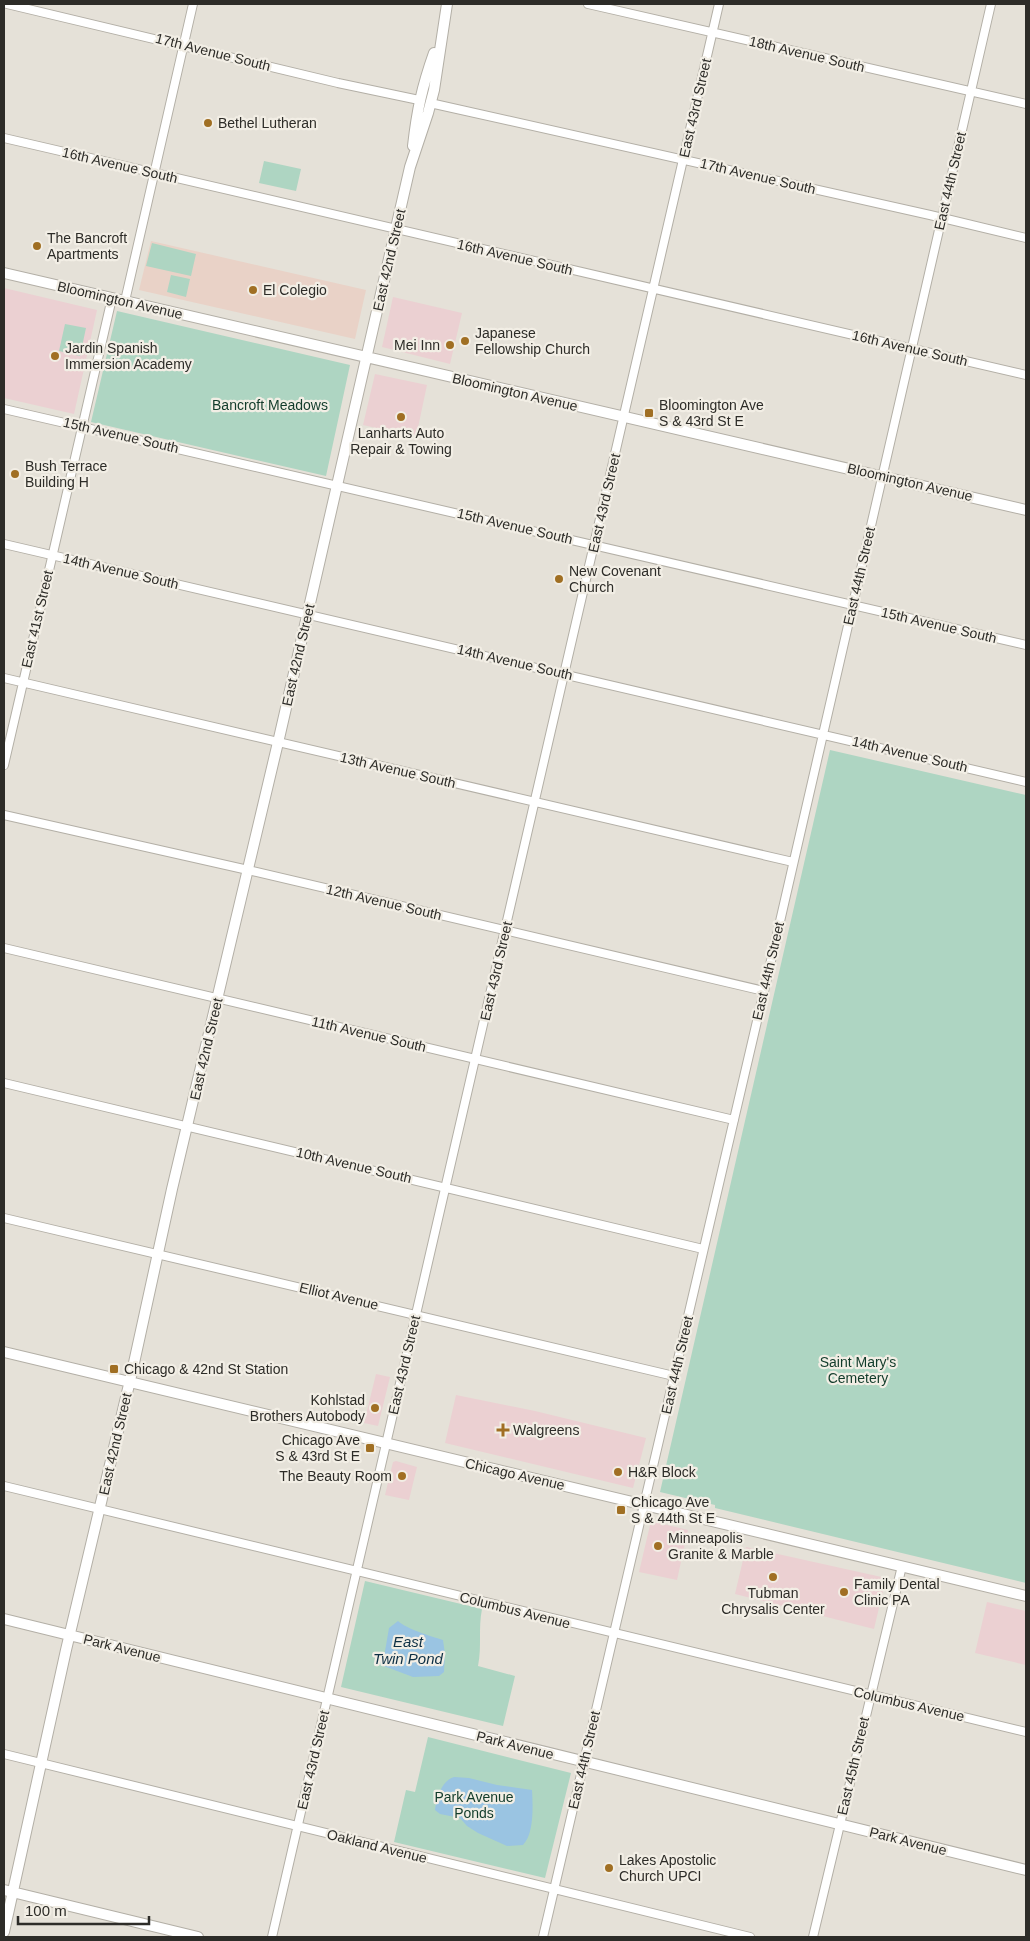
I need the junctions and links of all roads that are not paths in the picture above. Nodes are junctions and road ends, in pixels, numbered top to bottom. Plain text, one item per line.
1 (7, 4) edge
2 (194, 4) edge
3 (447, 4) edge
4 (588, 4) edge
5 (719, 4) edge
6 (991, 4) edge
7 (713, 32) junction
8 (441, 34) junction
9 (184, 46) junction
10 (971, 91) junction
11 (419, 100) junction
12 (430, 103) junction
13 (1026, 104) edge
14 (4, 138) edge
15 (684, 160) junction
16 (410, 167) junction
17 (155, 173) junction
18 (942, 218) junction
19 (396, 230) junction
20 (1026, 238) edge
21 (4, 273) edge
22 (655, 288) junction
23 (112, 298) junction
24 (125, 301) junction
25 (911, 348) junction
26 (367, 357) junction
27 (1026, 375) edge
28 (4, 409) edge
29 (624, 416) junction
30 (83, 426) junction
31 (882, 476) junction
32 (337, 485) junction
33 (1026, 510) edge
34 (4, 544) edge
35 (595, 545) junction
36 (52, 555) junction
37 (853, 605) junction
38 (307, 614) junction
39 (1026, 646) edge
40 (565, 674) junction
41 (4, 678) edge
42 (22, 683) junction
43 (823, 734) junction
44 (277, 742) junction
45 (4, 765) edge
46 (1026, 782) edge
47 (535, 802) junction
48 (4, 814) edge
49 (793, 862) junction
50 (248, 870) junction
51 (505, 931) junction
52 (4, 948) edge
53 (764, 991) junction
54 (217, 1000) junction
55 (476, 1058) junction
56 (4, 1083) edge
57 (734, 1120) junction
58 (188, 1126) junction
59 (446, 1186) junction
60 (4, 1218) edge
61 (704, 1249) junction
62 (158, 1254) junction
63 (416, 1315) junction
64 (4, 1352) edge
65 (674, 1376) junction
66 (130, 1382) junction
67 (386, 1443) junction
68 (4, 1486) edge
69 (644, 1504) junction
70 (100, 1508) junction
71 (902, 1566) junction
72 (357, 1570) junction
73 (1026, 1596) edge
74 (4, 1620) edge
75 (614, 1634) junction
76 (70, 1635) junction
77 (870, 1695) junction
78 (327, 1699) junction
79 (1026, 1732) edge
80 (4, 1754) edge
81 (584, 1762) junction
82 (41, 1763) junction
83 (840, 1824) junction
84 (298, 1827) junction
85 (1026, 1870) edge
86 (554, 1890) junction
87 (8, 1891) edge
88 (4, 1932) edge
89 (198, 1937) edge
90 (272, 1937) edge
91 (543, 1937) edge
92 (750, 1937) edge
93 (814, 1937) edge

1 - 9 street, 17th Avenue South
2 - 9 street
3 - 8 street, East 42nd Street
4 - 7 street, 18th Avenue South
5 - 7 street, East 43rd Street
6 - 10 street, East 44th Street
7 - 10 street, 18th Avenue South
7 - 15 street, East 43rd Street
8 - 11 street, East 42nd Street
8 - 12 street, East 42nd Street
9 - 11 street, 17th Avenue South
9 - 17 street
10 - 13 street, 18th Avenue South
10 - 18 street, East 44th Street
11 - 16 street, East 42nd Street
12 - 15 street, 17th Avenue South
12 - 16 street, East 42nd Street
14 - 17 street, 16th Avenue South
15 - 18 street, 17th Avenue South
15 - 22 street, East 43rd Street
16 - 19 street, East 42nd Street
17 - 19 street, 16th Avenue South
17 - 24 street
18 - 20 street, 17th Avenue South
18 - 25 street, East 44th Street
19 - 22 street, 16th Avenue South
19 - 26 street, East 42nd Street
21 - 23 street, Bloomington Avenue
22 - 25 street, 16th Avenue South
22 - 29 street, East 43rd Street
23 - 24 street, Bloomington Avenue
23 - 30 street, East 41st Street
24 - 26 street, Bloomington Avenue
25 - 27 street, 16th Avenue South
25 - 31 street, East 44th Street
26 - 29 street, Bloomington Avenue
26 - 32 street, East 42nd Street
28 - 30 street, 15th Avenue South
29 - 31 street, Bloomington Avenue
29 - 35 street, East 43rd Street
30 - 32 street, 15th Avenue South
30 - 36 street, East 41st Street
31 - 33 street, Bloomington Avenue
31 - 37 street, East 44th Street
32 - 35 street, 15th Avenue South
32 - 38 street, East 42nd Street
34 - 36 street, 14th Avenue South
35 - 37 street, 15th Avenue South
35 - 40 street, East 43rd Street
36 - 38 street, 14th Avenue South
36 - 42 street, East 41st Street
37 - 39 street, 15th Avenue South
37 - 43 street, East 44th Street
38 - 40 street, 14th Avenue South
38 - 44 street, East 42nd Street
40 - 43 street, 14th Avenue South
40 - 47 street, East 43rd Street
41 - 42 street, 13th Avenue South
42 - 44 street, 13th Avenue South
42 - 45 street, East 41st Street
43 - 46 street, 14th Avenue South
43 - 49 street, East 44th Street
44 - 47 street, 13th Avenue South
44 - 50 street, East 42nd Street
47 - 49 street, 13th Avenue South
47 - 51 street, East 43rd Street
48 - 50 street, 12th Avenue South
49 - 53 street, East 44th Street
50 - 51 street, 12th Avenue South
50 - 54 street, East 42nd Street
51 - 53 street, 12th Avenue South
51 - 55 street, East 43rd Street
52 - 54 street, 11th Avenue South
53 - 57 street, East 44th Street
54 - 55 street, 11th Avenue South
54 - 58 street, East 42nd Street
55 - 57 street, 11th Avenue South
55 - 59 street, East 43rd Street
56 - 58 street, 10th Avenue South
57 - 61 street, East 44th Street
58 - 59 street, 10th Avenue South
58 - 62 street, East 42nd Street
59 - 61 street, 10th Avenue South
59 - 63 street, East 43rd Street
60 - 62 street, Elliot Avenue
61 - 65 street, East 44th Street
62 - 63 street, Elliot Avenue
62 - 66 street, East 42nd Street
63 - 65 street, Elliot Avenue
63 - 67 street, East 43rd Street
64 - 66 street, Chicago Avenue
65 - 69 street, East 44th Street
66 - 67 street, Chicago Avenue
66 - 70 street, East 42nd Street
67 - 69 street, Chicago Avenue
67 - 72 street, East 43rd Street
68 - 70 street, Columbus Avenue
69 - 71 street, Chicago Avenue
69 - 75 street, East 44th Street
70 - 72 street, Columbus Avenue
70 - 76 street, East 42nd Street
71 - 73 street, Chicago Avenue
71 - 77 street, East 45th Street
72 - 75 street, Columbus Avenue
72 - 78 street, East 43rd Street
74 - 76 street, Park Avenue
75 - 77 street, Columbus Avenue
75 - 81 street, East 44th Street
76 - 78 street, Park Avenue
76 - 82 street, East 42nd Street
77 - 79 street, Columbus Avenue
77 - 83 street, East 45th Street
78 - 81 street, Park Avenue
78 - 84 street, East 43rd Street
80 - 82 street, Oakland Avenue
81 - 83 street, Park Avenue
81 - 86 street, East 44th Street
82 - 84 street, Oakland Avenue
82 - 87 street, East 42nd Street
83 - 85 street, Park Avenue
83 - 93 street, East 45th Street
84 - 86 street, Oakland Avenue
84 - 90 street, East 43rd Street
86 - 91 street, East 44th Street
86 - 92 street, Oakland Avenue
87 - 88 street, East 42nd Street
87 - 89 street

